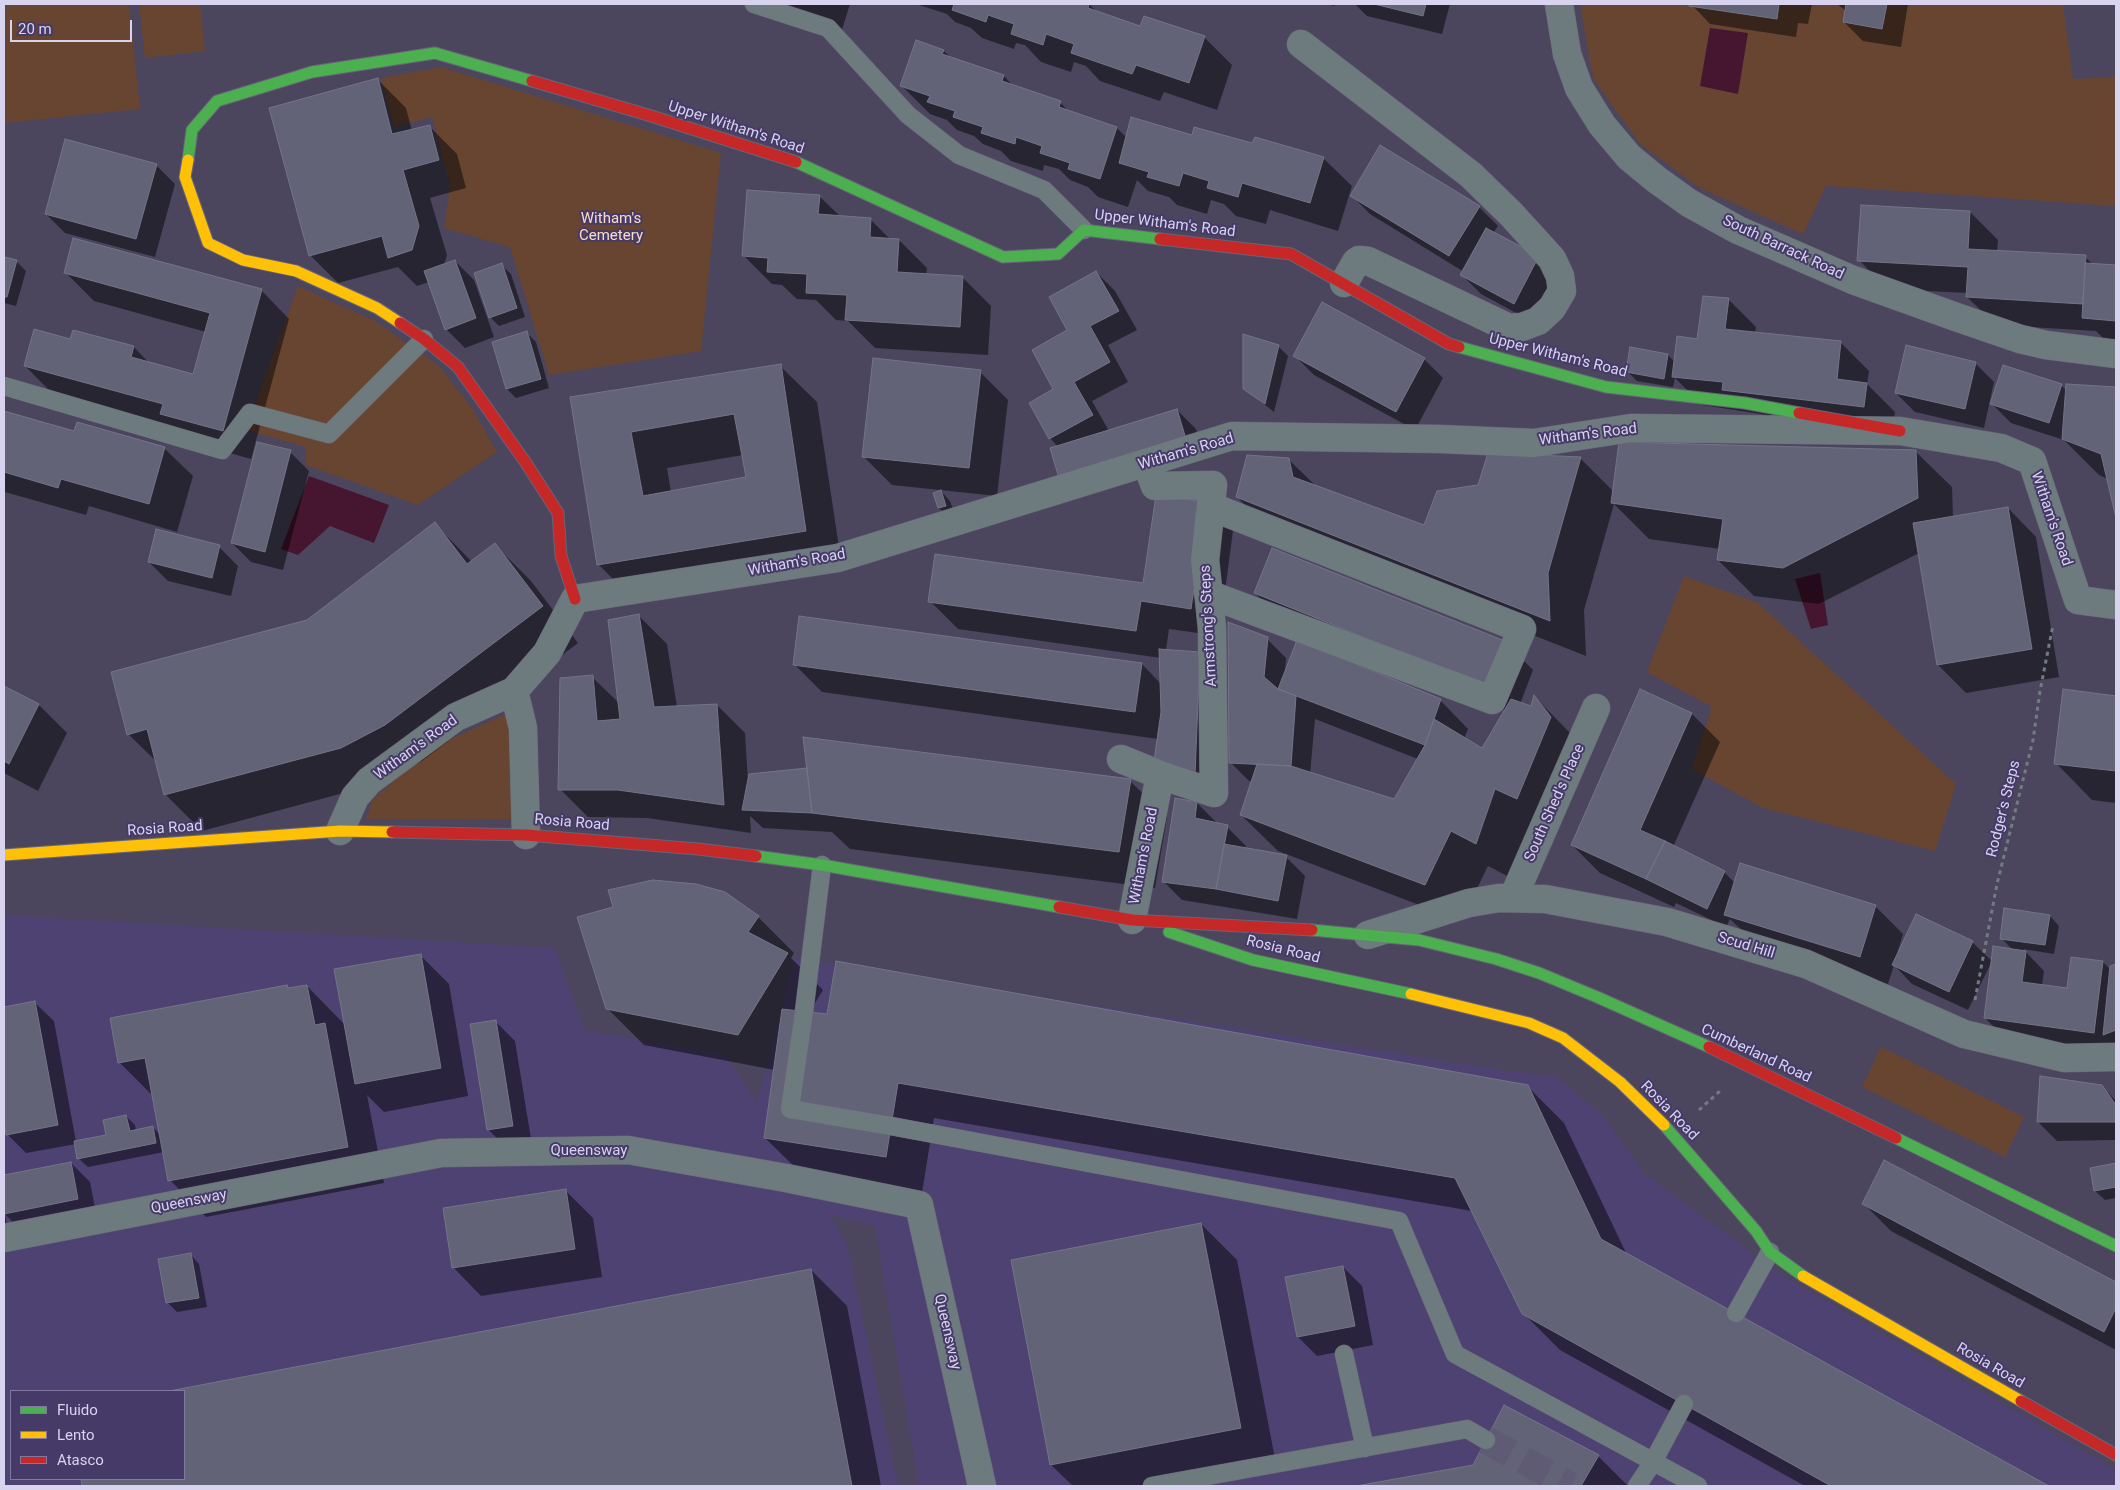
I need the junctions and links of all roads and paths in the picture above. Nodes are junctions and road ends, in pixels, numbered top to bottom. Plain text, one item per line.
1 (754, 4) edge
2 (1559, 4) edge
3 (1302, 44) dead end
4 (1084, 230) junction
5 (1344, 283) junction
6 (424, 339) junction
7 (2116, 354) edge
8 (4, 386) edge
9 (1900, 432) junction
10 (1147, 464) junction
11 (1212, 507) junction
12 (1208, 594) junction
13 (575, 599) junction
14 (2078, 600) junction
15 (2116, 605) edge
16 (514, 691) junction
17 (1596, 708) dead end
18 (1121, 759) dead end
19 (1160, 775) junction
20 (340, 831) junction
21 (526, 835) junction
22 (4, 856) edge
23 (822, 865) junction
24 (1513, 898) junction
25 (1132, 920) junction
26 (1368, 936) junction
27 (1964, 1034) junction
28 (2116, 1057) edge
29 (1748, 1065) junction
30 (1672, 1135) junction
31 (4, 1238) edge
32 (2116, 1246) edge
33 (1770, 1252) junction
34 (1736, 1313) dead end
35 (1344, 1354) dead end
36 (1684, 1404) dead end
37 (1486, 1440) tunnel mouth
38 (1365, 1448) junction
39 (2116, 1455) edge
40 (1653, 1462) junction
41 (982, 1486) edge
42 (1152, 1486) edge
43 (1637, 1486) edge
44 (1698, 1486) edge

1 - 4 lane
2 - 7 street, South Barrack Road
3 - 5 street
4 - 5 main road, Upper Witham's Road
4 - 6 main road, Upper Witham's Road
5 - 9 main road, Upper Witham's Road
6 - 8 lane
6 - 13 main road, Upper Witham's Road
9 - 10 street, Witham's Road
9 - 14 street, Witham's Road
10 - 11 street, Armstrong's Steps
10 - 13 street, Witham's Road
11 - 12 street, Armstrong's Steps
11 - 12 street
12 - 19 street, Armstrong's Steps
13 - 16 street, Witham's Road
14 - 15 street
14 - 27 path, Rodger's Steps
16 - 20 street, Witham's Road
16 - 21 street
17 - 24 street, South Shed's Place
18 - 19 street
19 - 25 street, Witham's Road
20 - 21 main road, Rosia Road
20 - 22 main road, Rosia Road
21 - 23 main road, Rosia Road
23 - 25 main road, Rosia Road
23 - 40 lane
24 - 26 street, Scud Hill
24 - 27 street, Scud Hill
25 - 26 main road, Rosia Road
25 - 30 main road, Rosia Road
26 - 29 main road, Cumberland Road
27 - 28 street, Scud Hill
29 - 30 path
29 - 32 main road, Cumberland Road
30 - 33 main road, Rosia Road
31 - 41 street, Queensway
33 - 34 lane
33 - 39 main road, Rosia Road
35 - 38 lane
36 - 40 lane
37 - 38 lane
38 - 42 lane
40 - 43 lane
40 - 44 lane

